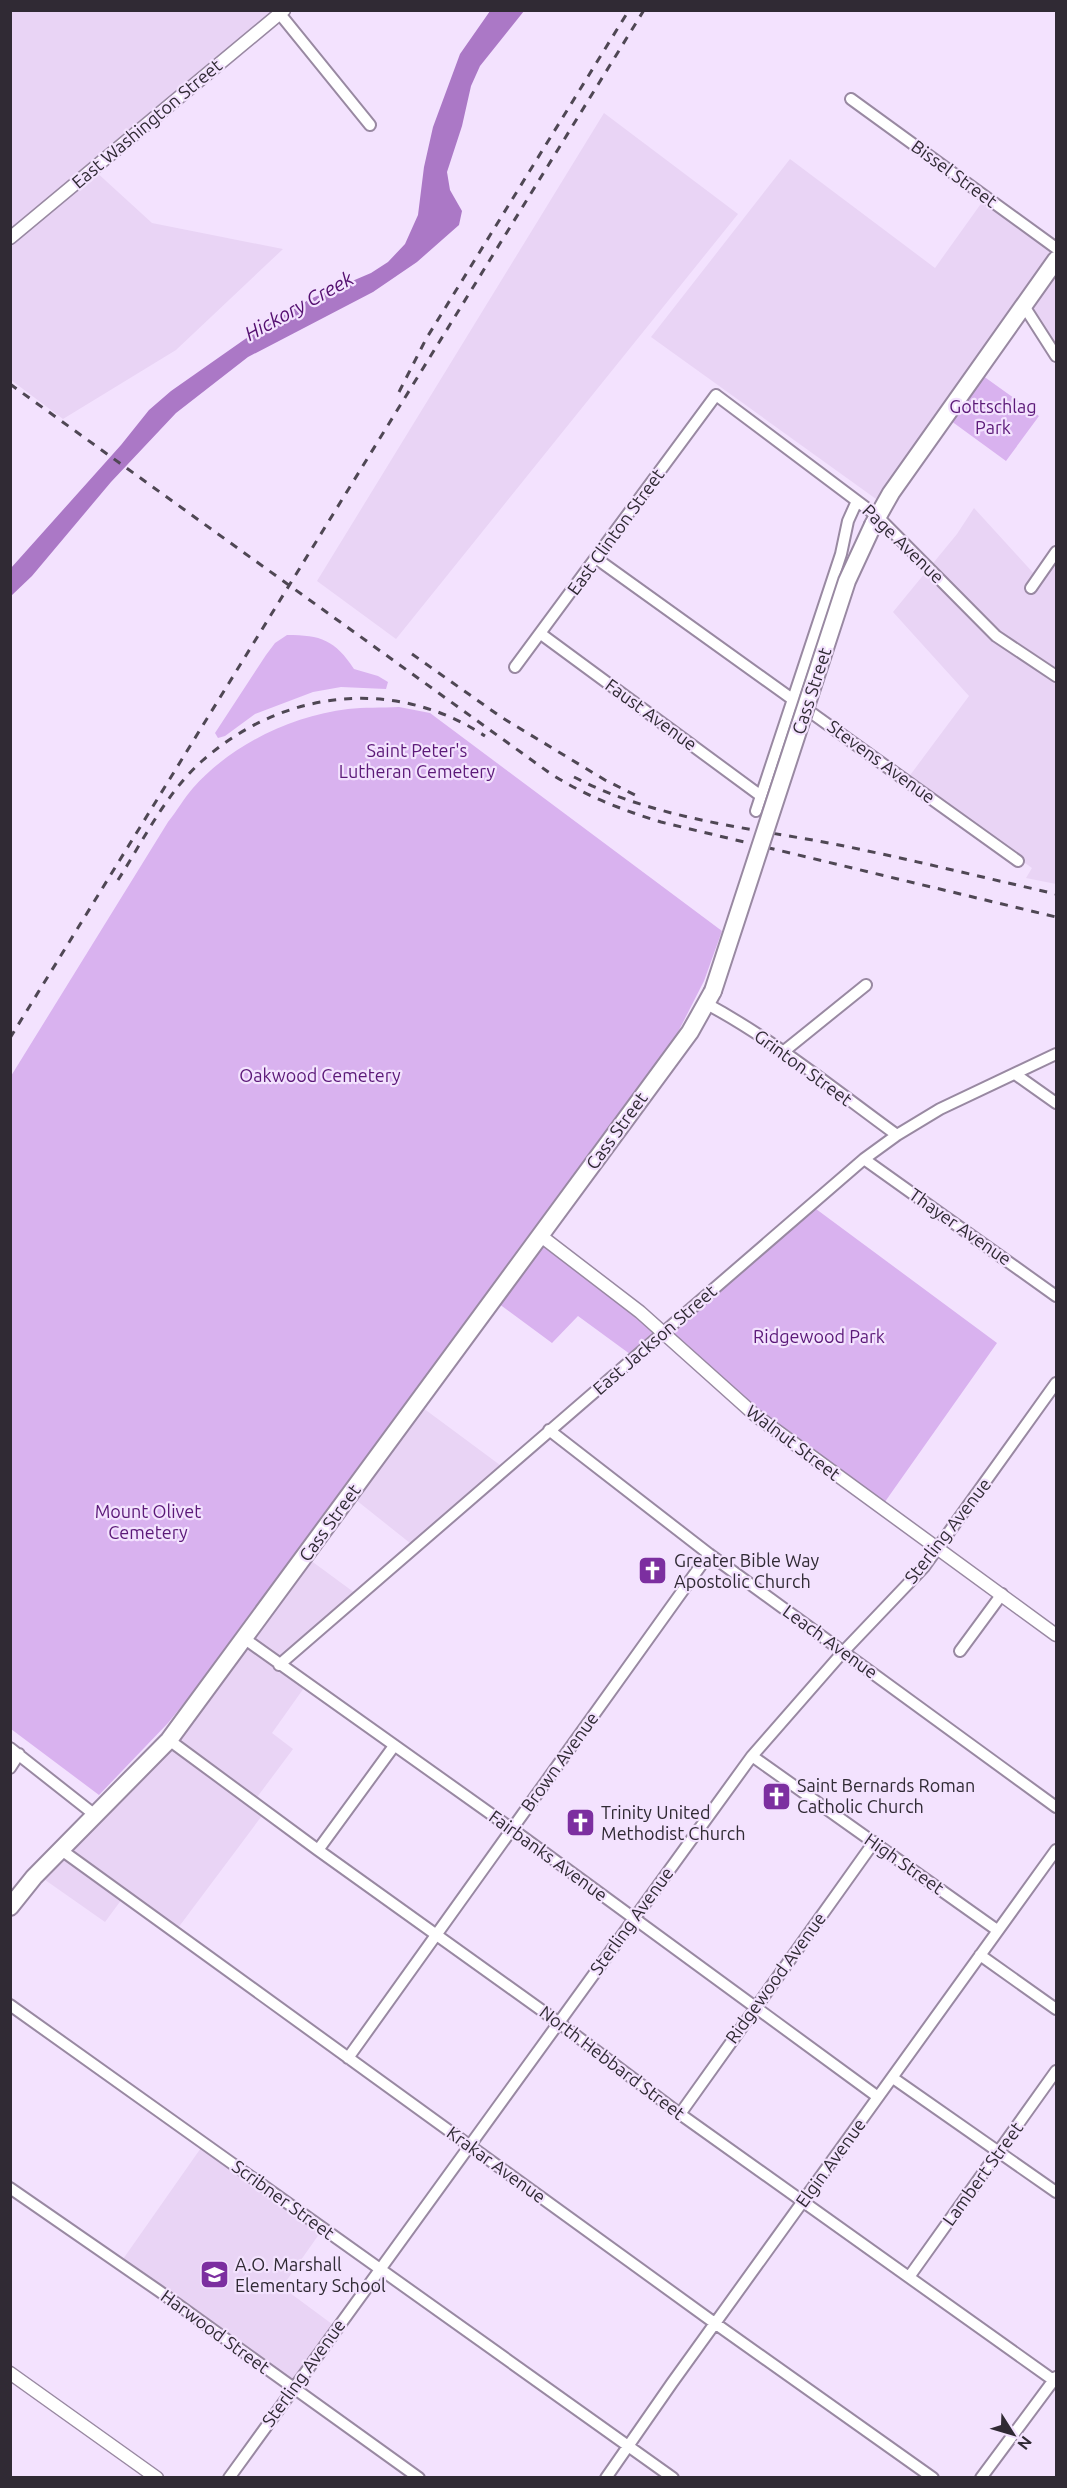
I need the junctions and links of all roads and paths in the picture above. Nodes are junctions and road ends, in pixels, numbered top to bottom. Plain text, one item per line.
1 (280, 12) edge
2 (851, 99) dead end
3 (370, 125) dead end
4 (10, 238) edge
5 (1056, 248) edge
6 (1056, 260) edge
7 (1024, 306) junction
8 (1056, 356) edge
9 (716, 395) joint
10 (857, 501) junction
11 (875, 520) junction
12 (1056, 552) edge
13 (597, 559) junction
14 (1031, 588) dead end
15 (541, 634) junction
16 (515, 667) dead end
17 (1056, 676) edge
18 (793, 699) junction
19 (761, 796) junction
20 (756, 811) dead end
21 (1018, 861) dead end
22 (866, 986) dead end
23 (710, 998) junction
24 (783, 1052) junction
25 (1056, 1054) edge
26 (1015, 1074) junction
27 (1056, 1103) edge
28 (897, 1135) junction
29 (864, 1159) junction
30 (541, 1236) junction
31 (1056, 1296) edge
32 (664, 1333) junction
33 (1056, 1383) edge
34 (549, 1430) junction
35 (939, 1548) junction
36 (709, 1554) junction
37 (1002, 1594) junction
38 (1056, 1635) edge
39 (245, 1640) junction
40 (960, 1651) dead end
41 (843, 1652) junction
42 (279, 1665) junction
43 (169, 1740) junction
44 (394, 1746) junction
45 (15, 1751) edge
46 (752, 1756) junction
47 (10, 1768) edge
48 (1056, 1807) edge
49 (95, 1815) junction
50 (512, 1829) junction
51 (874, 1842) junction
52 (60, 1850) junction
53 (318, 1850) junction
54 (1056, 1850) edge
55 (10, 1907) edge
56 (634, 1919) junction
57 (997, 1930) junction
58 (435, 1934) junction
59 (980, 1955) junction
60 (10, 2005) edge
61 (755, 2007) junction
62 (1056, 2009) edge
63 (558, 2022) junction
64 (348, 2058) junction
65 (1056, 2071) edge
66 (893, 2078) junction
67 (878, 2097) junction
68 (680, 2114) junction
69 (468, 2145) junction
70 (1000, 2151) junction
71 (10, 2188) edge
72 (1056, 2192) edge
73 (803, 2201) junction
74 (380, 2270) junction
75 (909, 2277) junction
76 (716, 2324) junction
77 (10, 2373) edge
78 (1056, 2380) edge
79 (294, 2388) junction
80 (630, 2446) junction
81 (157, 2478) edge
82 (229, 2478) edge
83 (419, 2478) edge
84 (606, 2478) edge
85 (673, 2478) edge
86 (933, 2478) edge
87 (981, 2478) edge

1 - 3 street
1 - 4 street, East Washington Street
2 - 5 street, Bissel Street
6 - 7 main road, Cass Street
7 - 8 street
7 - 11 main road, Cass Street
9 - 10 street, Page Avenue
9 - 13 street, East Clinton Street
10 - 11 street, Page Avenue
10 - 18 street
11 - 17 street, Page Avenue
11 - 23 main road, Cass Street, bridge
12 - 14 street
13 - 15 street, East Clinton Street
13 - 18 street, Stevens Avenue
15 - 16 street, East Clinton Street
15 - 19 street, Faust Avenue
18 - 19 street
18 - 21 street, Stevens Avenue
19 - 20 street
22 - 24 street
23 - 24 street, Grinton Street
23 - 30 main road, Cass Street
24 - 28 street, Grinton Street
25 - 26 street, East Jackson Street
26 - 27 street
26 - 28 street, East Jackson Street
28 - 29 street, East Jackson Street
29 - 31 street, Thayer Avenue
29 - 32 street, East Jackson Street
30 - 32 street, Walnut Street
30 - 39 main road, Cass Street
32 - 34 street, East Jackson Street
32 - 35 street, Walnut Street
33 - 35 street, Sterling Avenue
34 - 36 street, Leach Avenue
34 - 42 street, East Jackson Street
35 - 37 street, Walnut Street
35 - 41 street, Sterling Avenue
36 - 41 street, Leach Avenue
36 - 50 street, Brown Avenue
37 - 38 street, Walnut Street
37 - 40 street
39 - 42 street, Fairbanks Avenue
39 - 43 main road, Cass Street
41 - 46 street, Sterling Avenue
41 - 48 street, Leach Avenue
42 - 44 street, Fairbanks Avenue
43 - 49 main road, Cass Street
43 - 53 street, North Hebbard Street
44 - 50 street, Fairbanks Avenue
44 - 53 street
45 - 47 street
45 - 49 street
46 - 51 street, High Street
46 - 56 street, Sterling Avenue
49 - 52 main road, Cass Street
50 - 56 street, Fairbanks Avenue
50 - 58 street, Brown Avenue
51 - 57 street, High Street
51 - 61 street, Ridgewood Avenue
52 - 55 main road, Cass Street
52 - 64 street, Krakar Avenue
53 - 58 street, North Hebbard Street
54 - 57 street, Elgin Avenue
56 - 61 street, Fairbanks Avenue
56 - 63 street, Sterling Avenue
57 - 59 street, Elgin Avenue
58 - 63 street, North Hebbard Street
58 - 64 street, Brown Avenue
59 - 62 street
59 - 66 street, Elgin Avenue
60 - 74 street, Scribner Street
61 - 67 street, Fairbanks Avenue
61 - 68 street, Ridgewood Avenue
63 - 68 street, North Hebbard Street
63 - 69 street, Sterling Avenue
64 - 69 street, Krakar Avenue
65 - 70 street, Lambert Street
66 - 67 street, Elgin Avenue
66 - 70 street
67 - 73 street, Elgin Avenue
68 - 73 street, North Hebbard Street
69 - 74 street, Sterling Avenue
69 - 76 street, Krakar Avenue
70 - 72 street
70 - 75 street, Lambert Street
71 - 79 street, Harwood Street
73 - 75 street, North Hebbard Street
73 - 76 street, Elgin Avenue
74 - 79 street, Sterling Avenue
74 - 80 street, Scribner Street
75 - 78 street, North Hebbard Street
76 - 80 street, Elgin Avenue
76 - 86 street, Krakar Avenue
77 - 81 street
78 - 87 street
79 - 82 street, Sterling Avenue
79 - 83 street, Harwood Street
80 - 84 street, Elgin Avenue
80 - 85 street, Scribner Street

